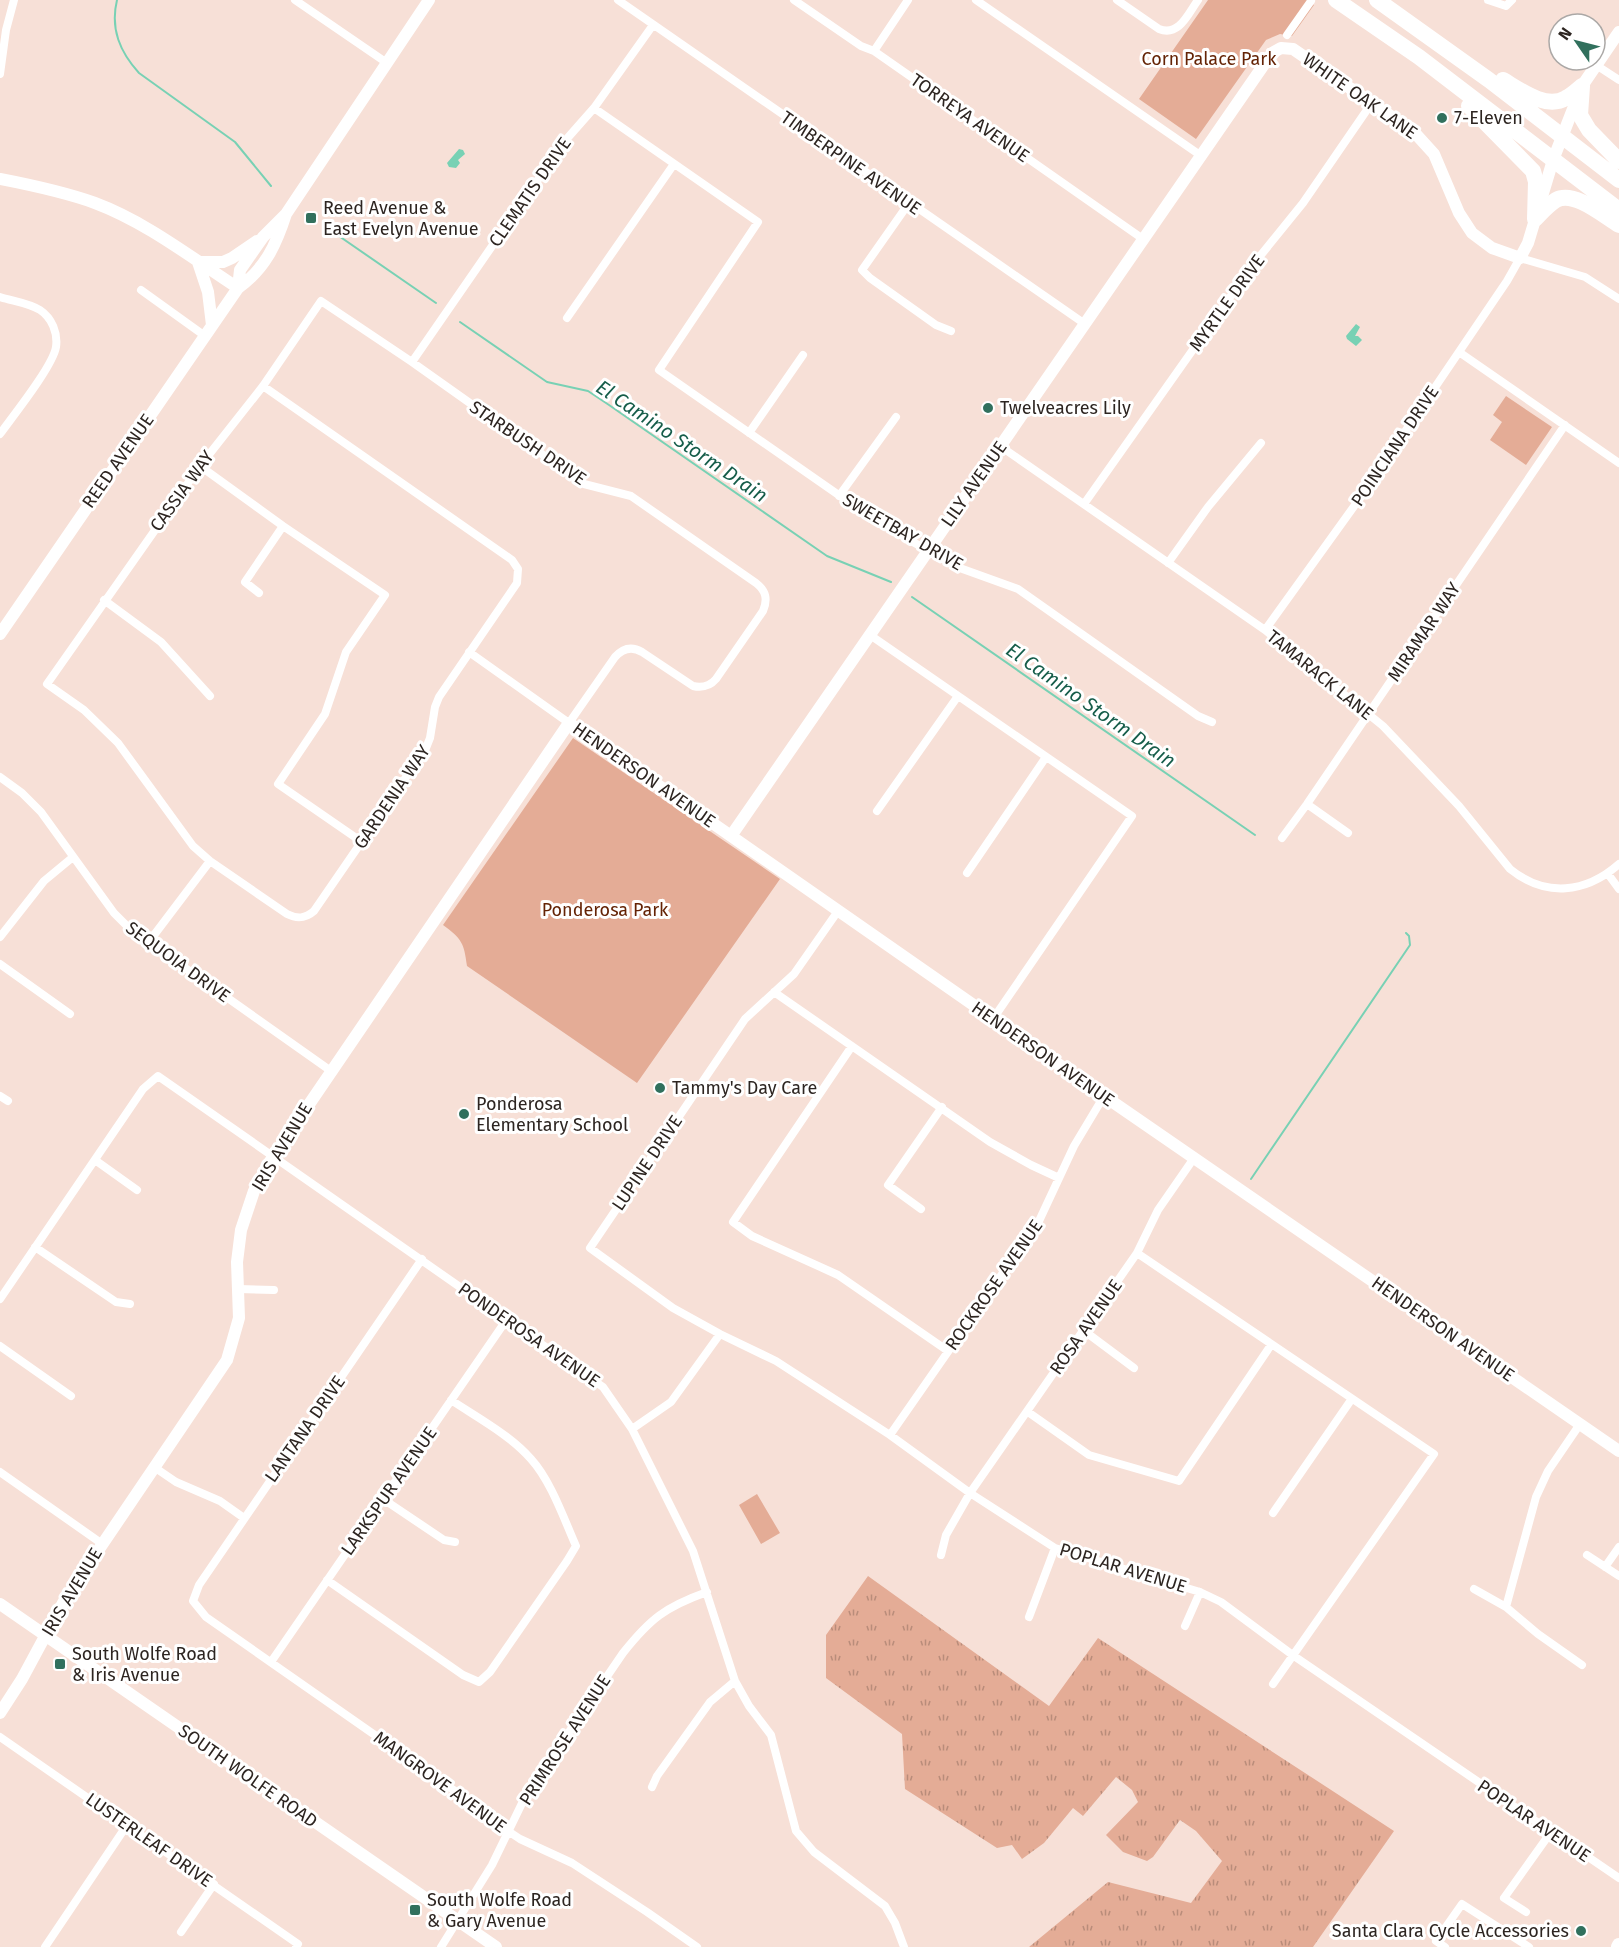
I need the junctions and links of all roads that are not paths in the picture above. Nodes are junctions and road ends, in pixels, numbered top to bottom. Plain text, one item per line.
1 (14, 0) edge
2 (295, 0) edge
3 (429, 0) edge
4 (618, 0) edge
5 (794, 0) edge
6 (908, 0) edge
7 (976, 0) edge
8 (1117, 0) edge
9 (1336, 0) edge
10 (1377, 0) edge
11 (1488, 0) edge
12 (1311, 1) edge
13 (1509, 3) edge
14 (1195, 4) edge
15 (653, 25) junction
16 (1619, 32) edge
17 (1287, 35) dead end
18 (1430, 38) junction
19 (1281, 48) joint
20 (1607, 49) edge
21 (874, 51) junction
22 (1419, 57) junction
23 (387, 63) junction
24 (1591, 72) edge
25 (0, 74) edge
26 (1582, 86) junction
27 (1371, 104) junction
28 (594, 108) junction
29 (1562, 136) junction
30 (1200, 155) junction
31 (1553, 160) junction
32 (1619, 161) edge
33 (674, 164) junction
34 (0, 179) edge
35 (1619, 180) edge
36 (909, 203) junction
37 (1619, 210) edge
38 (286, 214) junction
39 (1535, 219) junction
40 (1619, 225) edge
41 (263, 237) junction
42 (1143, 239) junction
43 (1520, 258) junction
44 (198, 262) junction
45 (238, 288) junction
46 (141, 290) dead end
47 (0, 297) edge
48 (1619, 299) edge
49 (321, 301) joint
50 (567, 318) dead end
51 (1085, 324) junction
52 (212, 325) junction
53 (951, 331) dead end
54 (205, 336) junction
55 (1459, 352) junction
56 (803, 354) dead end
57 (412, 362) junction
58 (263, 386) junction
59 (896, 417) dead end
60 (1565, 425) junction
61 (749, 433) junction
62 (0, 434) edge
63 (1261, 443) dead end
64 (1000, 446) junction
65 (1619, 463) edge
66 (200, 466) junction
67 (839, 496) junction
68 (1084, 504) junction
69 (283, 526) junction
70 (929, 550) junction
71 (1167, 562) junction
72 (259, 593) dead end
73 (104, 600) junction
74 (1265, 630) junction
75 (0, 633) edge
76 (870, 635) junction
77 (628, 649) joint
78 (469, 652) junction
79 (210, 696) dead end
80 (958, 696) junction
81 (1368, 714) junction
82 (1212, 722) dead end
83 (569, 723) junction
84 (1046, 757) junction
85 (0, 777) edge
86 (1307, 804) junction
87 (877, 811) dead end
88 (1348, 833) dead end
89 (731, 836) junction
90 (1281, 838) dead end
91 (362, 842) junction
92 (73, 857) junction
93 (210, 861) junction
94 (1619, 864) edge
95 (967, 873) dead end
96 (1608, 874) junction
97 (1619, 889) edge
98 (838, 911) junction
99 (0, 936) edge
100 (148, 943) junction
101 (0, 964) edge
102 (774, 992) junction
103 (70, 1014) dead end
104 (993, 1019) junction
105 (852, 1046) junction
106 (331, 1071) junction
107 (0, 1096) edge
108 (1104, 1096) junction
109 (8, 1101) dead end
110 (942, 1107) junction
111 (273, 1156) junction
112 (1194, 1158) junction
113 (95, 1160) junction
114 (1059, 1178) junction
115 (137, 1190) dead end
116 (921, 1209) dead end
117 (35, 1247) junction
118 (590, 1248) joint
119 (1137, 1253) junction
120 (422, 1259) junction
121 (238, 1289) junction
122 (274, 1290) dead end
123 (0, 1299) edge
124 (130, 1304) dead end
125 (507, 1319) junction
126 (1083, 1330) junction
127 (720, 1334) junction
128 (1271, 1345) junction
129 (0, 1346) edge
130 (948, 1351) junction
131 (1134, 1368) dead end
132 (71, 1396) dead end
133 (451, 1400) junction
134 (1351, 1400) junction
135 (1028, 1412) junction
136 (1580, 1424) junction
137 (632, 1429) junction
138 (890, 1435) junction
139 (1619, 1451) edge
140 (154, 1467) junction
141 (0, 1473) edge
142 (970, 1492) junction
143 (383, 1499) junction
144 (1274, 1513) dead end
145 (244, 1518) junction
146 (455, 1542) dead end
147 (101, 1543) junction
148 (1619, 1547) edge
149 (1054, 1548) junction
150 (941, 1555) dead end
151 (1587, 1555) dead end
152 (1605, 1567) junction
153 (1619, 1576) edge
154 (327, 1580) junction
155 (1474, 1589) dead end
156 (706, 1592) junction
157 (1200, 1592) junction
158 (193, 1602) joint
159 (0, 1604) edge
160 (1506, 1607) junction
161 (1029, 1617) dead end
162 (1185, 1626) dead end
163 (46, 1635) junction
164 (1294, 1656) junction
165 (271, 1662) junction
166 (1582, 1665) dead end
167 (735, 1681) junction
168 (1273, 1684) dead end
169 (0, 1713) edge
170 (0, 1737) edge
171 (652, 1787) dead end
172 (127, 1825) junction
173 (508, 1831) junction
174 (1551, 1832) junction
175 (1619, 1878) edge
176 (213, 1884) junction
177 (1526, 1912) dead end
178 (459, 1922) junction
179 (181, 1932) dead end
180 (297, 1945) edge
181 (45, 1947) edge
182 (441, 1947) edge
183 (496, 1947) edge
184 (697, 1947) edge
185 (904, 1947) edge
186 (1445, 1947) edge
187 (1529, 1947) edge

1 - 25 street
2 - 23 street
3 - 23 street, REED AVENUE
4 - 15 street, TIMBERPINE AVENUE
5 - 21 street, TORREYA AVENUE
6 - 21 street
7 - 30 street
8 - 14 street
9 - 22 highway
10 - 18 highway
11 - 13 street
12 - 17 street
15 - 28 street, CLEMATIS DRIVE
15 - 36 street, TIMBERPINE AVENUE
16 - 20 street
18 - 26 highway
18 - 29 highway
19 - 27 street, WHITE OAK LANE
19 - 30 street, LILY AVENUE
21 - 42 street, TORREYA AVENUE
22 - 31 highway
22 - 39 highway
23 - 38 street, REED AVENUE
24 - 26 street
26 - 29 street
26 - 32 highway
27 - 43 street, WHITE OAK LANE
27 - 68 street, MYRTLE DRIVE
28 - 33 street
28 - 57 street, CLEMATIS DRIVE
29 - 31 street
29 - 35 highway
30 - 42 street, LILY AVENUE
31 - 37 highway
31 - 39 street
33 - 50 street
33 - 61 street, SWEETBAY DRIVE
34 - 44 street
36 - 51 street, TIMBERPINE AVENUE
36 - 53 street
38 - 41 street, REED AVENUE
38 - 45 street, REED AVENUE
39 - 40 highway
39 - 43 street
41 - 44 street
41 - 45 street, REED AVENUE
42 - 51 street, LILY AVENUE
43 - 48 street
43 - 55 street, POINCIANA DRIVE
44 - 45 street
44 - 52 street
45 - 52 street, REED AVENUE
46 - 54 street
47 - 62 street
49 - 57 street, STARBUSH DRIVE
49 - 58 street, CASSIA WAY
51 - 64 street, LILY AVENUE
52 - 54 street, REED AVENUE
54 - 75 street, REED AVENUE
55 - 60 street
55 - 74 street, POINCIANA DRIVE
56 - 61 street
57 - 77 street, STARBUSH DRIVE
58 - 66 street, CASSIA WAY
58 - 78 street, GARDENIA WAY
59 - 67 street
60 - 65 street
60 - 81 street, MIRAMAR WAY
61 - 67 street, SWEETBAY DRIVE
63 - 71 street
64 - 68 street, TAMARACK LANE
64 - 70 street, LILY AVENUE
66 - 69 street
66 - 73 street, CASSIA WAY
67 - 70 street, SWEETBAY DRIVE
68 - 71 street, TAMARACK LANE
69 - 72 street
69 - 91 street
70 - 76 street, LILY AVENUE
70 - 82 street, SWEETBAY DRIVE
71 - 74 street, TAMARACK LANE
73 - 79 street
73 - 93 street, CASSIA WAY
74 - 81 street, TAMARACK LANE
76 - 80 street
76 - 89 street, LILY AVENUE
77 - 83 street, IRIS AVENUE
78 - 83 street, HENDERSON AVENUE
78 - 91 street, GARDENIA WAY
80 - 84 street
80 - 87 street
81 - 86 street, MIRAMAR WAY
81 - 96 street, TAMARACK LANE
83 - 89 street, HENDERSON AVENUE
83 - 106 street, IRIS AVENUE
84 - 95 street
84 - 104 street
85 - 92 street, SEQUOIA DRIVE
86 - 88 street
86 - 90 street, MIRAMAR WAY
89 - 98 street, HENDERSON AVENUE
91 - 93 street, GARDENIA WAY
92 - 99 street
92 - 100 street, SEQUOIA DRIVE
93 - 100 street
94 - 96 street, TAMARACK LANE
96 - 97 street
98 - 102 street, LUPINE DRIVE
98 - 104 street, HENDERSON AVENUE
100 - 106 street, SEQUOIA DRIVE
101 - 103 street
102 - 105 street
102 - 118 street, LUPINE DRIVE
104 - 108 street, HENDERSON AVENUE
105 - 110 street
105 - 130 street
106 - 111 street, IRIS AVENUE
107 - 109 street
108 - 112 street, HENDERSON AVENUE
108 - 114 street, ROCKROSE AVENUE
110 - 114 street
110 - 116 street
111 - 113 street, PONDEROSA AVENUE
111 - 120 street, PONDEROSA AVENUE
111 - 121 street, IRIS AVENUE
112 - 119 street, ROSA AVENUE
112 - 136 street, HENDERSON AVENUE
113 - 115 street
113 - 117 street
114 - 130 street, ROCKROSE AVENUE
117 - 123 street
117 - 124 street
118 - 127 street, POPLAR AVENUE
119 - 126 street, ROSA AVENUE
119 - 128 street
120 - 125 street, PONDEROSA AVENUE
120 - 145 street, LANTANA DRIVE
121 - 122 street
121 - 140 street, IRIS AVENUE
125 - 133 street, LARKSPUR AVENUE
125 - 137 street, PONDEROSA AVENUE
126 - 131 street
126 - 135 street, ROSA AVENUE
127 - 137 street
127 - 138 street, POPLAR AVENUE
128 - 134 street
128 - 135 street
129 - 132 street
130 - 138 street, ROCKROSE AVENUE
133 - 143 street, LARKSPUR AVENUE
133 - 154 street
134 - 144 street
134 - 164 street
135 - 142 street, ROSA AVENUE
136 - 139 street, HENDERSON AVENUE
136 - 160 street
137 - 156 street, PONDEROSA AVENUE
138 - 142 street, POPLAR AVENUE
140 - 145 street
140 - 147 street, IRIS AVENUE
141 - 147 street
142 - 149 street, POPLAR AVENUE
142 - 150 street, ROSA AVENUE
143 - 146 street
143 - 154 street, LARKSPUR AVENUE
145 - 158 street, LANTANA DRIVE
147 - 163 street, IRIS AVENUE
148 - 152 street
149 - 157 street, POPLAR AVENUE
149 - 161 street
151 - 152 street
152 - 153 street
154 - 165 street, LARKSPUR AVENUE
155 - 160 street
156 - 167 street, PONDEROSA AVENUE
156 - 173 street, PRIMROSE AVENUE
157 - 162 street
157 - 164 street, POPLAR AVENUE
158 - 165 street, MANGROVE AVENUE
159 - 163 street, SOUTH WOLFE ROAD
160 - 166 street
163 - 169 street, IRIS AVENUE
163 - 178 street, SOUTH WOLFE ROAD
164 - 168 street
164 - 174 street, POPLAR AVENUE
165 - 173 street, MANGROVE AVENUE
167 - 171 street
167 - 185 street, PONDEROSA AVENUE
170 - 172 street, LUSTERLEAF DRIVE
172 - 176 street, LUSTERLEAF DRIVE
172 - 181 street
173 - 178 street, PRIMROSE AVENUE
173 - 184 street, MANGROVE AVENUE
174 - 175 street, POPLAR AVENUE
174 - 177 street
176 - 179 street
176 - 180 street, LUSTERLEAF DRIVE
178 - 182 street, PRIMROSE AVENUE
178 - 183 street, SOUTH WOLFE ROAD
186 - 187 street

